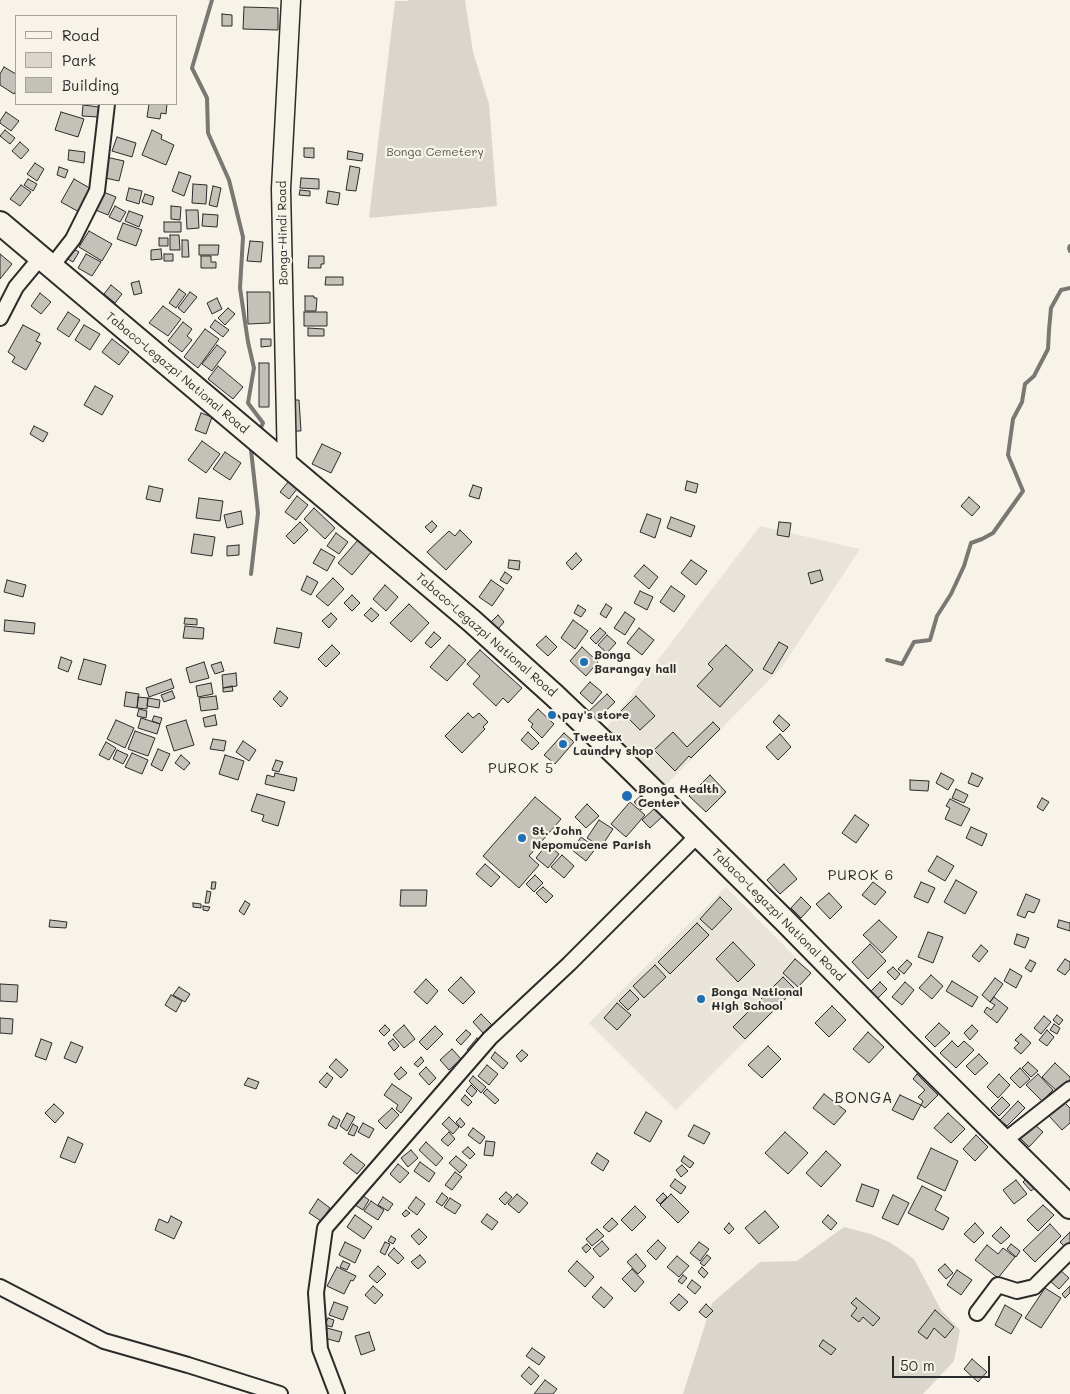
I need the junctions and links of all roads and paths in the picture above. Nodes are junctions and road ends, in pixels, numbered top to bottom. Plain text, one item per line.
1 (291, 0) edge
2 (107, 105) edge
3 (0, 223) edge
4 (46, 262) junction
5 (0, 318) edge
6 (287, 466) junction
7 (698, 835) junction
8 (1070, 1089) edge
9 (1004, 1141) junction
10 (1070, 1207) edge
11 (1070, 1251) edge
12 (0, 1287) edge
13 (977, 1313) dead end
14 (280, 1394) edge
15 (337, 1394) edge

1 - 6 street, Bonga-Hindi Road
2 - 4 street
3 - 4 main road, Tabaco-Legazpi National Road
4 - 5 street
4 - 6 main road, Tabaco-Legazpi National Road
6 - 7 main road, Tabaco-Legazpi National Road
7 - 9 main road, Tabaco-Legazpi National Road
7 - 15 street
8 - 9 street
9 - 10 main road, Tabaco-Legazpi National Road
11 - 13 street
12 - 14 street

